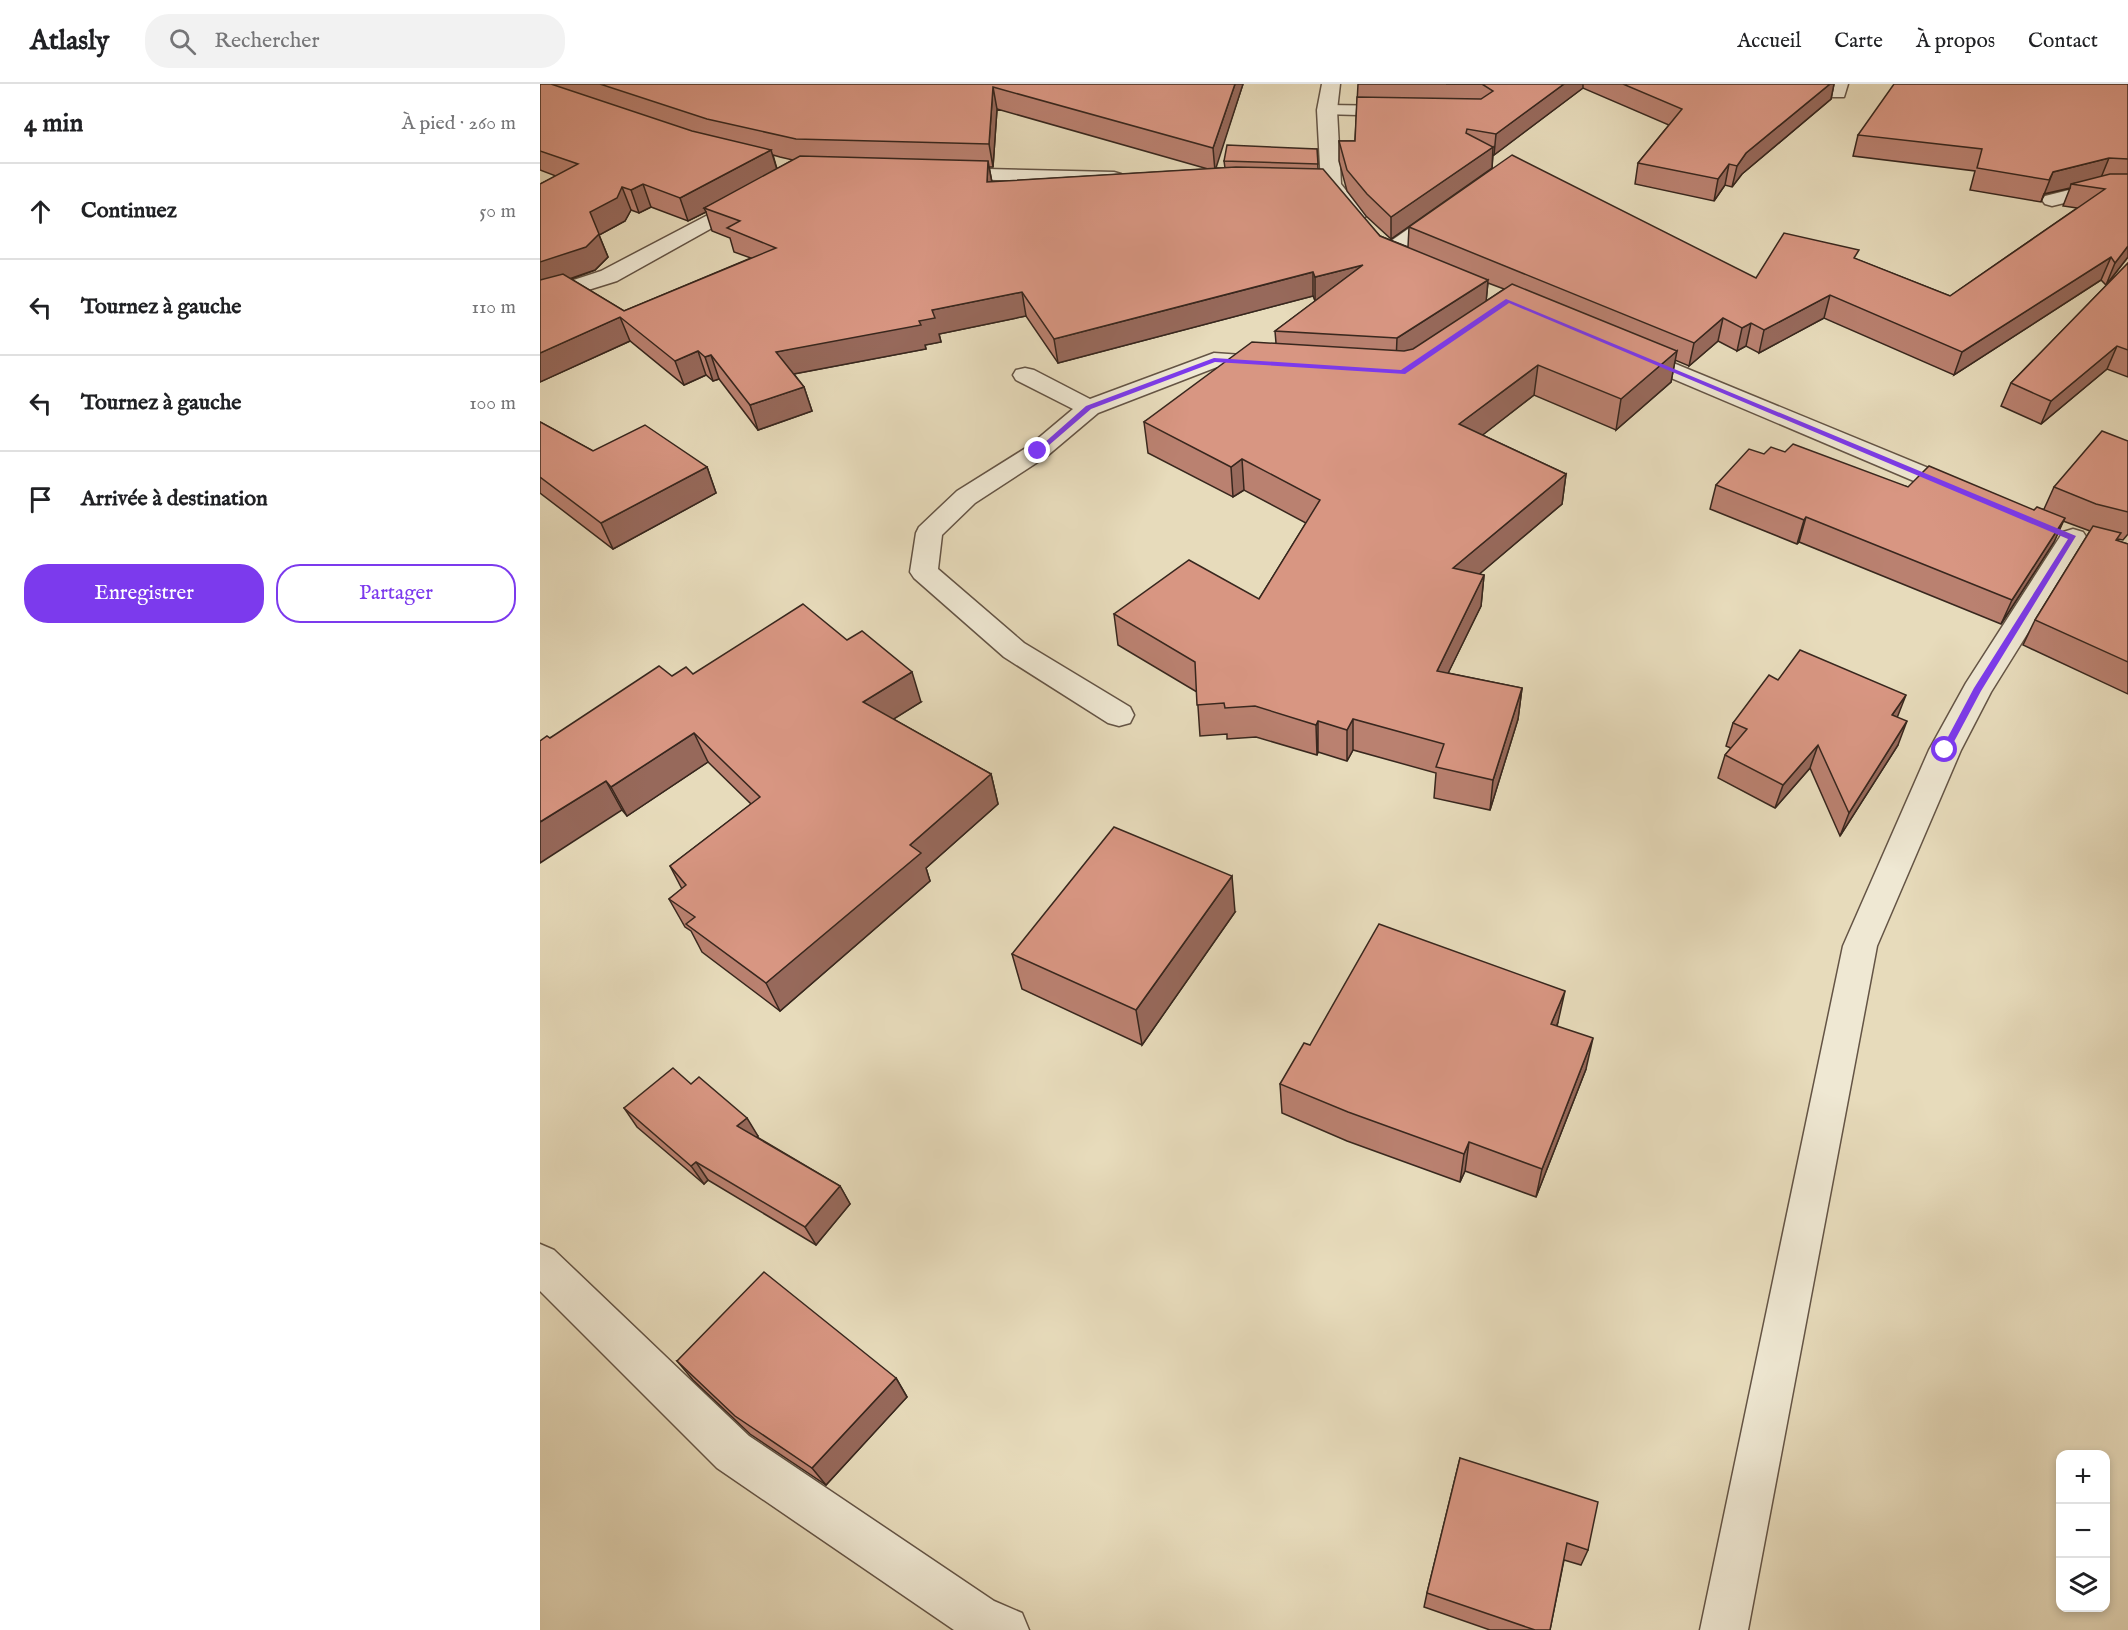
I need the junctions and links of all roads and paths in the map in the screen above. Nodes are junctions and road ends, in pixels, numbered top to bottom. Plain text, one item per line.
1 (1331, 84) edge
2 (1327, 110) junction
3 (1410, 111) edge
4 (931, 173) edge
5 (1131, 178) edge
6 (2128, 188) edge
7 (761, 192) edge
8 (1462, 200) edge
9 (2052, 200) edge
10 (1385, 245) joint
11 (540, 298) edge
12 (1608, 343) edge
13 (1296, 366) edge
14 (1025, 375) dead end
15 (1089, 408) junction
16 (1984, 501) edge
17 (2073, 537) dead end
18 (1119, 715) dead end
19 (540, 1263) edge
20 (985, 1626) edge
21 (1724, 1630) edge

1 - 2 street
2 - 3 lane
2 - 10 street
4 - 5 street
6 - 9 street
7 - 11 street
8 - 10 lane
12 - 16 street
13 - 15 street
14 - 15 street
15 - 18 street
17 - 21 street
19 - 20 street

